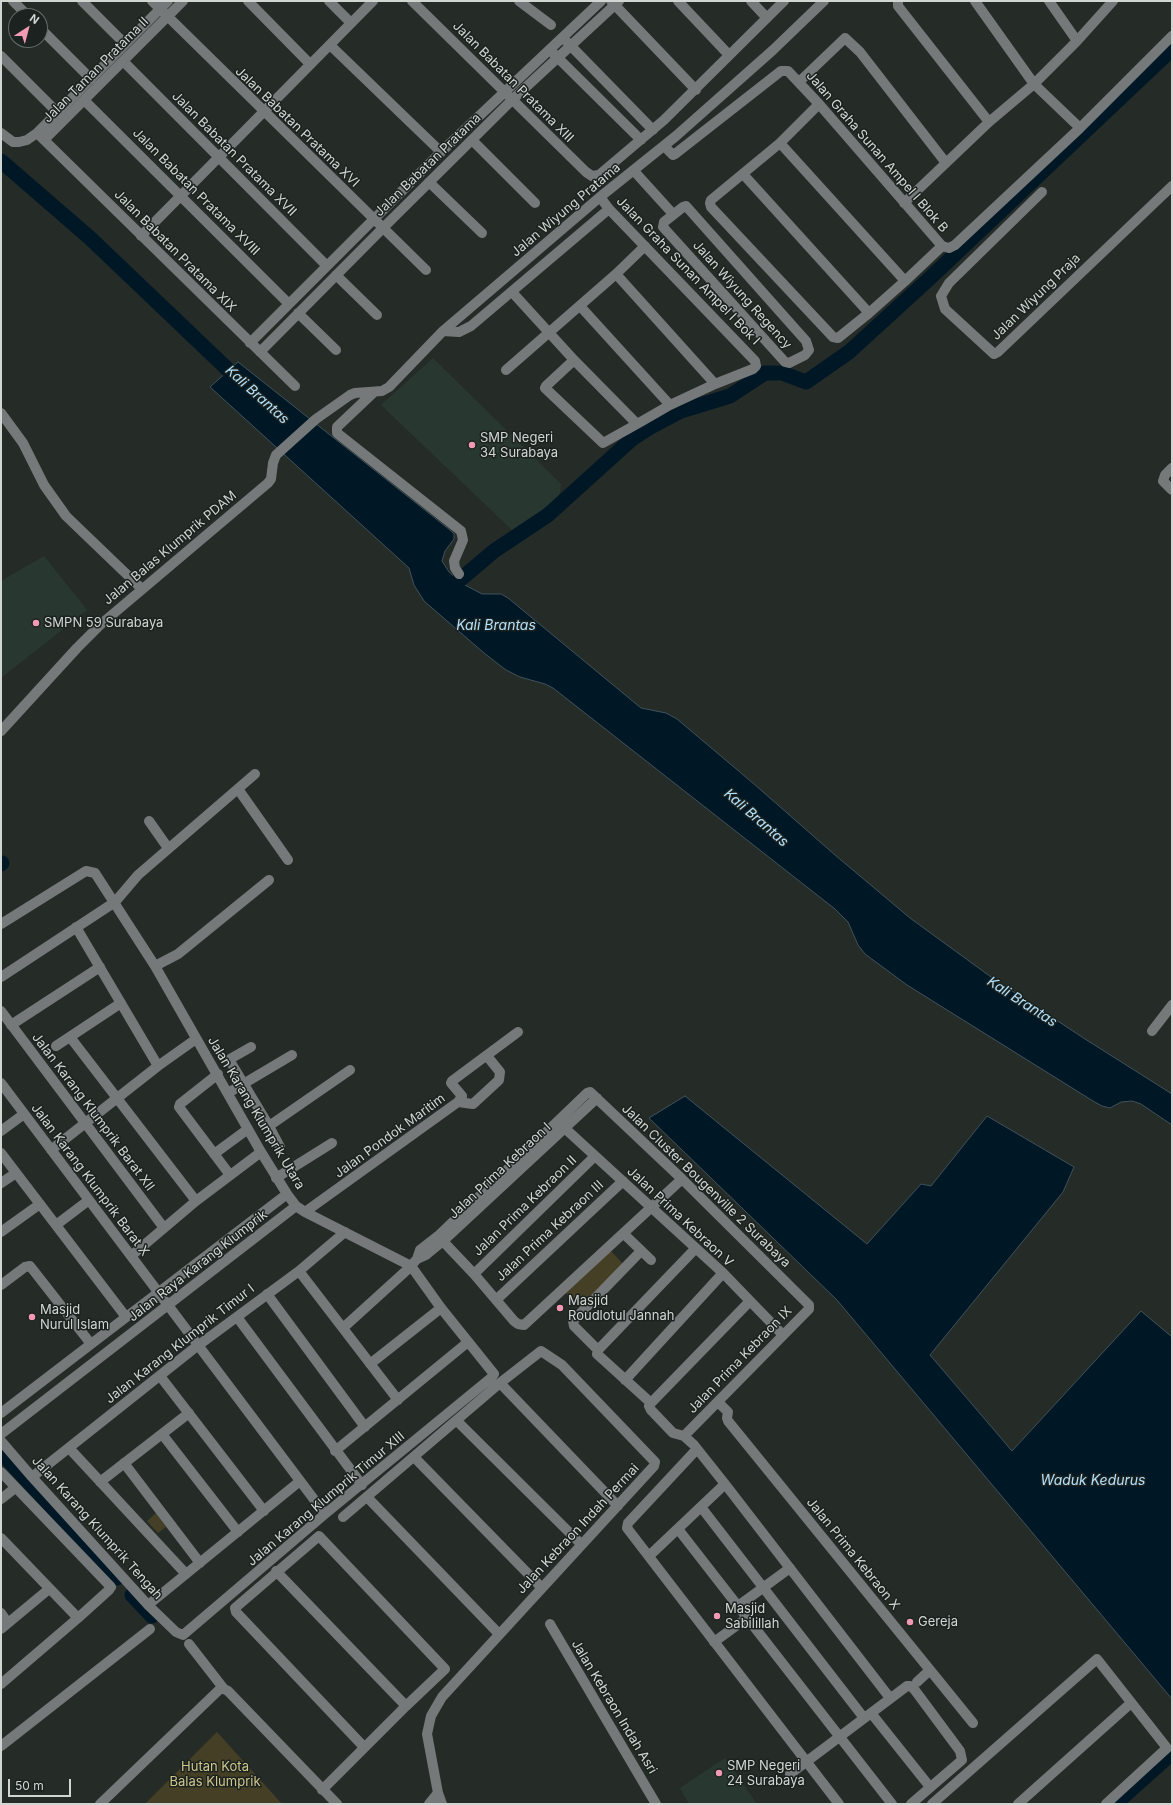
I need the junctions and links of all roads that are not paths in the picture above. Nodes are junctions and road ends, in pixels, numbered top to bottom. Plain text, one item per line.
1 (82, 1) edge
2 (152, 1) edge
3 (168, 1) edge
4 (183, 1) edge
5 (248, 1) edge
6 (330, 1) edge
7 (373, 1) edge
8 (412, 1) edge
9 (519, 1) edge
10 (601, 1) edge
11 (678, 1) edge
12 (750, 1) edge
13 (784, 1) edge
14 (824, 1) edge
15 (898, 1) edge
16 (976, 1) edge
17 (1049, 1) edge
18 (1113, 1) edge
19 (615, 2) edge
20 (160, 9) junction
21 (167, 17) junction
22 (767, 18) junction
23 (352, 23) junction
24 (551, 25) dead end
25 (48, 36) edge
26 (1172, 36) edge
27 (1076, 41) junction
28 (566, 42) junction
29 (125, 44) junction
30 (330, 45) junction
31 (554, 54) junction
32 (729, 55) junction
33 (1, 56) edge
34 (123, 61) junction
35 (310, 64) junction
36 (91, 79) junction
37 (799, 82) junction
38 (1034, 84) junction
39 (696, 90) junction
40 (504, 91) junction
41 (84, 100) junction
42 (513, 100) junction
43 (820, 104) junction
44 (263, 112) junction
45 (61, 116) junction
46 (989, 122) junction
47 (1080, 128) junction
48 (653, 130) junction
49 (1, 133) edge
50 (41, 137) junction
51 (472, 140) junction
52 (641, 140) junction
53 (780, 143) junction
54 (664, 146) junction
55 (441, 152) junction
56 (218, 158) junction
57 (946, 163) junction
58 (634, 171) junction
59 (743, 174) junction
60 (599, 175) joint
61 (429, 182) junction
62 (1172, 186) edge
63 (1042, 192) dead end
64 (181, 196) junction
65 (600, 197) junction
66 (535, 203) dead end
67 (904, 203) junction
68 (609, 209) junction
69 (673, 214) junction
70 (373, 219) junction
71 (383, 228) junction
72 (482, 233) dead end
73 (142, 236) junction
74 (645, 246) junction
75 (942, 246) junction
76 (327, 266) junction
77 (426, 270) dead end
78 (616, 274) junction
79 (336, 275) junction
80 (905, 281) junction
81 (512, 292) junction
82 (289, 304) junction
83 (580, 306) junction
84 (298, 313) junction
85 (869, 313) junction
86 (377, 316) dead end
87 (443, 331) junction
88 (549, 332) junction
89 (250, 343) junction
90 (336, 350) dead end
91 (260, 352) junction
92 (574, 360) junction
93 (506, 370) dead end
94 (715, 384) junction
95 (294, 386) dead end
96 (374, 392) junction
97 (670, 405) junction
98 (1, 413) edge
99 (316, 419) joint
100 (637, 424) junction
101 (1172, 468) edge
102 (1172, 490) edge
103 (459, 574) dead end
104 (142, 589) junction
105 (1, 731) edge
106 (255, 774) dead end
107 (238, 789) junction
108 (149, 821) dead end
109 (168, 848) junction
110 (288, 860) dead end
111 (269, 880) dead end
112 (114, 902) junction
113 (1, 924) edge
114 (76, 927) junction
115 (158, 965) junction
116 (100, 967) junction
117 (1, 977) edge
118 (121, 1002) junction
119 (1172, 1005) edge
120 (1, 1011) edge
121 (12, 1025) junction
122 (1152, 1031) dead end
123 (518, 1032) dead end
124 (70, 1037) junction
125 (196, 1039) junction
126 (56, 1046) dead end
127 (251, 1047) dead end
128 (292, 1055) dead end
129 (487, 1056) junction
130 (158, 1066) junction
131 (350, 1070) dead end
132 (218, 1074) junction
133 (1, 1083) edge
134 (236, 1089) junction
135 (587, 1093) joint
136 (116, 1098) junction
137 (597, 1098) junction
138 (458, 1102) junction
139 (24, 1114) junction
140 (86, 1124) junction
141 (562, 1125) junction
142 (269, 1126) junction
143 (248, 1129) junction
144 (1, 1131) edge
145 (332, 1143) dead end
146 (280, 1147) dead end
147 (51, 1150) junction
148 (261, 1152) junction
149 (1, 1153) edge
150 (214, 1154) junction
151 (595, 1156) junction
152 (16, 1173) junction
153 (283, 1173) junction
154 (230, 1175) junction
155 (682, 1179) junction
156 (622, 1182) junction
157 (1, 1183) edge
158 (287, 1194) junction
159 (89, 1200) junction
160 (196, 1201) junction
161 (40, 1204) junction
162 (296, 1206) junction
163 (651, 1208) junction
164 (308, 1210) junction
165 (56, 1225) junction
166 (164, 1228) junction
167 (1, 1232) edge
168 (345, 1232) junction
169 (624, 1234) junction
170 (440, 1238) junction
171 (695, 1249) junction
172 (640, 1251) junction
173 (131, 1256) junction
174 (651, 1260) dead end
175 (414, 1262) junction
176 (299, 1271) junction
177 (723, 1273) junction
178 (474, 1274) junction
179 (1, 1285) edge
180 (158, 1293) junction
181 (267, 1294) junction
182 (496, 1300) junction
183 (750, 1301) junction
184 (806, 1301) joint
185 (168, 1305) junction
186 (441, 1308) junction
187 (126, 1317) junction
188 (237, 1317) junction
189 (343, 1328) junction
190 (782, 1334) junction
191 (468, 1342) junction
192 (91, 1344) junction
193 (198, 1346) junction
194 (598, 1350) junction
195 (370, 1364) junction
196 (160, 1376) junction
197 (496, 1380) junction
198 (625, 1380) junction
199 (398, 1400) junction
200 (650, 1403) junction
201 (722, 1406) junction
202 (1, 1413) edge
203 (189, 1413) junction
204 (457, 1421) junction
205 (365, 1427) junction
206 (1, 1434) edge
207 (162, 1434) junction
208 (1, 1440) edge
209 (691, 1442) junction
210 (69, 1448) junction
211 (335, 1451) junction
212 (414, 1457) junction
213 (124, 1463) junction
214 (1, 1472) edge
215 (32, 1478) junction
216 (300, 1481) junction
217 (100, 1482) junction
218 (726, 1484) junction
219 (362, 1485) junction
220 (15, 1488) junction
221 (367, 1497) junction
222 (1, 1499) edge
223 (618, 1506) junction
224 (701, 1507) junction
225 (264, 1511) junction
226 (325, 1514) junction
227 (343, 1517) dead end
228 (678, 1529) junction
229 (238, 1532) junction
230 (1, 1538) edge
231 (581, 1544) junction
232 (649, 1556) junction
233 (200, 1563) junction
234 (790, 1568) junction
235 (276, 1571) junction
236 (186, 1574) junction
237 (541, 1587) junction
238 (764, 1588) junction
239 (49, 1589) junction
240 (148, 1605) junction
241 (738, 1606) junction
242 (1, 1613) edge
243 (78, 1618) junction
244 (747, 1618) junction
245 (550, 1624) dead end
246 (5, 1626) edge
247 (150, 1630) dead end
248 (176, 1632) joint
249 (499, 1634) junction
250 (714, 1642) junction
251 (189, 1644) dead end
252 (930, 1670) junction
253 (917, 1682) dead end
254 (1, 1684) edge
255 (224, 1689) junction
256 (890, 1698) junction
257 (1131, 1703) junction
258 (406, 1706) junction
259 (868, 1715) junction
260 (973, 1724) dead end
261 (839, 1737) junction
262 (1, 1746) edge
263 (364, 1747) junction
264 (806, 1762) junction
265 (790, 1774) dead end
266 (930, 1787) junction
267 (322, 1790) junction
268 (438, 1793) junction
269 (100, 1804) edge
270 (337, 1804) edge
271 (429, 1804) edge
272 (442, 1804) edge
273 (656, 1804) edge
274 (839, 1804) edge
275 (892, 1804) edge
276 (911, 1804) edge
277 (932, 1804) edge
278 (1018, 1804) edge
279 (1106, 1804) edge

1 - 29 street
2 - 20 street, Jalan Babatan Pratama XVI
3 - 20 street, Jalan Taman Pratama II
4 - 21 street, Jalan Taman Pratama II
5 - 35 street
6 - 23 street
7 - 23 street
8 - 40 street, Jalan Babatan Pratama XIII
9 - 24 street
10 - 28 street, Jalan Babatan Pratama
11 - 32 street
12 - 22 street
13 - 22 street, Jalan Wiyung Pratama
14 - 54 street, Jalan Wiyung Pratama
15 - 46 street
16 - 38 street
17 - 27 street
18 - 27 street
19 - 28 street, Jalan Babatan Pratama
19 - 39 street
20 - 21 street, Jalan Babatan Pratama XVI
20 - 29 street, Jalan Taman Pratama II
21 - 34 street, Jalan Taman Pratama II
21 - 44 street, Jalan Babatan Pratama XVI
22 - 32 street, Jalan Wiyung Pratama
23 - 30 street
25 - 36 street
26 - 47 street
27 - 38 street
28 - 31 street, Jalan Babatan Pratama
28 - 48 street
29 - 36 street, Jalan Taman Pratama II
30 - 35 street
30 - 55 street
31 - 40 street, Jalan Babatan Pratama
31 - 42 street, Jalan Babatan Pratama
31 - 52 street
32 - 39 street, Jalan Wiyung Pratama
33 - 45 street
34 - 41 street, Jalan Taman Pratama II
34 - 56 street, Jalan Babatan Pratama XVII
35 - 44 street
36 - 45 street, Jalan Taman Pratama II
37 - 43 street, Jalan Graha Sunan Ampel I Blok B
37 - 54 street, Jalan Graha Sunan Ampel I Blok B
37 - 57 street
38 - 46 street
38 - 47 street
39 - 48 street, Jalan Wiyung Pratama
40 - 42 street, Jalan Babatan Pratama XIII
40 - 55 street, Jalan Babatan Pratama
41 - 45 street, Jalan Taman Pratama II
41 - 64 street, Jalan Babatan Pratama XVIII
42 - 51 street, Jalan Babatan Pratama
42 - 60 street, Jalan Babatan Pratama XIII
43 - 53 street
43 - 67 street, Jalan Graha Sunan Ampel I Blok B
44 - 56 street
44 - 70 street, Jalan Babatan Pratama XVI
45 - 50 street, Jalan Taman Pratama II
46 - 57 street
47 - 75 street, Jalan Graha Sunan Ampel I Blok B
48 - 52 street, Jalan Wiyung Pratama
49 - 50 street, Jalan Taman Pratama II
50 - 73 street, Jalan Babatan Pratama XIX
51 - 61 street, Jalan Babatan Pratama
51 - 66 street
52 - 60 street, Jalan Wiyung Pratama
53 - 59 street
53 - 80 street
54 - 58 street, Jalan Wiyung Pratama
55 - 70 street, Jalan Babatan Pratama
56 - 64 street
56 - 76 street, Jalan Babatan Pratama XVII
57 - 67 street
58 - 65 street, Jalan Wiyung Pratama
58 - 69 street
59 - 85 street
59 - 85 street
61 - 71 street, Jalan Babatan Pratama
61 - 72 street
62 - 63 street, Jalan Wiyung Praja
64 - 73 street
64 - 82 street, Jalan Babatan Pratama XVIII
65 - 68 street, Jalan Graha Sunan Ampel I Bok I
65 - 87 street, Jalan Wiyung Pratama
67 - 75 street, Jalan Graha Sunan Ampel I Blok B
68 - 74 street, Jalan Graha Sunan Ampel I Bok I
68 - 81 street
69 - 69 street, Jalan Wiyung Regency
70 - 71 street, Jalan Babatan Pratama XVI
70 - 76 street, Jalan Babatan Pratama
71 - 77 street, Jalan Babatan Pratama XVI
71 - 79 street, Jalan Babatan Pratama
73 - 89 street, Jalan Babatan Pratama XIX
74 - 78 street
74 - 94 street, Jalan Graha Sunan Ampel I Bok I
75 - 80 street
76 - 82 street, Jalan Babatan Pratama
78 - 83 street
78 - 94 street
79 - 84 street, Jalan Babatan Pratama
79 - 86 street
80 - 85 street
81 - 87 street
81 - 88 street
82 - 89 street, Jalan Babatan Pratama
83 - 88 street
83 - 97 street
84 - 90 street
84 - 91 street, Jalan Babatan Pratama
87 - 96 street, Jalan Wiyung Pratama
88 - 92 street
88 - 93 street
89 - 91 street, Jalan Babatan Pratama XIX
91 - 95 street, Jalan Babatan Pratama XIX
92 - 100 street
92 - 100 street
94 - 97 street
96 - 99 street, Jalan Wiyung Pratama
96 - 103 street
97 - 100 street
98 - 104 street
99 - 104 street, Jalan Balas Klumprik PDAM
101 - 102 street
104 - 105 street, Jalan Balas Klumprik PDAM
106 - 107 street
107 - 109 street
107 - 110 street
108 - 109 street
109 - 112 street
111 - 115 street
112 - 113 street, Jalan Karang Klumprik Utara
112 - 114 street
112 - 115 street, Jalan Karang Klumprik Utara
114 - 116 street
114 - 117 street
115 - 125 street, Jalan Karang Klumprik Utara
116 - 118 street
116 - 121 street
118 - 124 street
118 - 130 street
119 - 122 street
120 - 121 street, Jalan Karang Klumprik Barat XII
121 - 140 street, Jalan Karang Klumprik Barat XII
123 - 129 street, Jalan Pondok Maritim
124 - 126 street
124 - 136 street
125 - 130 street
125 - 132 street, Jalan Karang Klumprik Utara
127 - 134 street
128 - 134 street
129 - 138 street, Jalan Pondok Maritim
129 - 138 street
130 - 136 street
131 - 142 street
132 - 134 street, Jalan Karang Klumprik Utara
132 - 150 street
133 - 139 street, Jalan Karang Klumprik Barat X
134 - 142 street
134 - 143 street, Jalan Karang Klumprik Utara
135 - 137 street, Jalan Cluster Bougenville 2 Surabaya
135 - 141 street, Jalan Prima Kebraon I
136 - 140 street
136 - 160 street
137 - 141 street, Jalan Prima Kebraon I
137 - 155 street, Jalan Cluster Bougenville 2 Surabaya
138 - 164 street, Jalan Pondok Maritim
139 - 144 street
139 - 147 street, Jalan Karang Klumprik Barat X
140 - 147 street
140 - 166 street, Jalan Karang Klumprik Barat XII
141 - 151 street, Jalan Prima Kebraon V
141 - 170 street, Jalan Prima Kebraon I
142 - 146 street
143 - 148 street, Jalan Karang Klumprik Utara
143 - 150 street
145 - 153 street
147 - 159 street, Jalan Karang Klumprik Barat X
148 - 153 street, Jalan Karang Klumprik Utara
148 - 154 street
149 - 152 street
150 - 154 street
151 - 156 street, Jalan Prima Kebraon V
151 - 178 street, Jalan Prima Kebraon II
152 - 157 street
152 - 161 street
153 - 158 street, Jalan Karang Klumprik Utara
154 - 160 street
155 - 163 street
155 - 184 street, Jalan Cluster Bougenville 2 Surabaya
156 - 163 street, Jalan Prima Kebraon V
156 - 182 street, Jalan Prima Kebraon III
158 - 162 street, Jalan Karang Klumprik Utara
158 - 180 street, Jalan Raya Karang Klumprik
159 - 165 street
159 - 173 street, Jalan Karang Klumprik Barat X
160 - 166 street
161 - 165 street
161 - 167 street
162 - 164 street, Jalan Karang Klumprik Utara
162 - 185 street, Jalan Raya Karang Klumprik
163 - 169 street
163 - 171 street, Jalan Prima Kebraon V
164 - 168 street, Jalan Karang Klumprik Utara
165 - 187 street
166 - 173 street
168 - 175 street, Jalan Karang Klumprik Utara
168 - 176 street, Jalan Karang Klumprik Timur I
169 - 172 street
169 - 182 street
170 - 175 street, Jalan Prima Kebraon I
170 - 178 street
171 - 177 street, Jalan Prima Kebraon V
171 - 194 street
172 - 174 street
172 - 194 street
173 - 180 street, Jalan Karang Klumprik Barat X
175 - 186 street, Jalan Karang Klumprik Utara
175 - 189 street, Jalan Prima Kebraon I
176 - 181 street, Jalan Karang Klumprik Timur I
176 - 189 street
177 - 183 street, Jalan Prima Kebraon V
177 - 198 street
178 - 182 street
179 - 192 street
180 - 185 street, Jalan Karang Klumprik Barat X
180 - 187 street, Jalan Raya Karang Klumprik
181 - 188 street, Jalan Karang Klumprik Timur I
181 - 205 street
183 - 190 street, Jalan Prima Kebraon V
183 - 200 street
184 - 190 street, Jalan Prima Kebraon IX
185 - 193 street, Jalan Karang Klumprik Barat X
185 - 206 street, Jalan Raya Karang Klumprik
186 - 191 street, Jalan Karang Klumprik Utara
186 - 195 street
187 - 192 street, Jalan Raya Karang Klumprik
188 - 193 street, Jalan Karang Klumprik Timur I
188 - 211 street
189 - 195 street
190 - 201 street, Jalan Prima Kebraon IX
191 - 197 street, Jalan Karang Klumprik Utara
191 - 199 street
192 - 202 street, Jalan Raya Karang Klumprik
193 - 196 street, Jalan Karang Klumprik Timur I
193 - 216 street, Jalan Karang Klumprik Barat X
194 - 198 street
195 - 199 street
196 - 203 street
196 - 210 street, Jalan Karang Klumprik Timur I
197 - 204 street, Jalan Kebraon Indah Permai
197 - 219 street, Jalan Karang Klumprik Timur XIII
197 - 223 street
197 - 223 street, Jalan Kebraon Indah Permai
198 - 200 street
199 - 205 street
200 - 209 street
201 - 209 street, Jalan Prima Kebraon IX
201 - 252 street, Jalan Prima Kebraon X
203 - 207 street
203 - 225 street
204 - 212 street, Jalan Kebraon Indah Permai
204 - 231 street
205 - 211 street
207 - 213 street
207 - 229 street
208 - 215 street, Jalan Karang Klumprik Tengah
209 - 218 street
209 - 232 street
210 - 215 street, Jalan Karang Klumprik Timur I
210 - 217 street
211 - 219 street
212 - 221 street, Jalan Kebraon Indah Permai
212 - 237 street
213 - 217 street
213 - 233 street
214 - 220 street
215 - 240 street, Jalan Karang Klumprik Tengah
216 - 225 street
216 - 226 street, Jalan Karang Klumprik Barat X
217 - 236 street
218 - 224 street
218 - 234 street
219 - 226 street, Jalan Karang Klumprik Timur XIII
220 - 222 street
220 - 243 street
221 - 227 street, Jalan Kebraon Indah Permai
221 - 249 street
223 - 231 street, Jalan Kebraon Indah Permai
224 - 228 street
224 - 238 street
225 - 229 street
226 - 248 street, Jalan Karang Klumprik Timur XIII
228 - 232 street
228 - 241 street
229 - 233 street
230 - 239 street
231 - 237 street, Jalan Kebraon Indah Permai
232 - 250 street
233 - 236 street
234 - 238 street
234 - 256 street
235 - 258 street
235 - 258 street
235 - 263 street
236 - 240 street
237 - 249 street, Jalan Kebraon Indah Permai
238 - 241 street
238 - 259 street
239 - 243 street
239 - 246 street
240 - 248 street, Jalan Karang Klumprik Tengah
241 - 244 street
242 - 246 street
243 - 254 street
244 - 250 street
244 - 261 street
245 - 273 street, Jalan Kebraon Indah Asri
247 - 262 street
249 - 268 street, Jalan Kebraon Indah Permai
250 - 264 street
251 - 255 street
252 - 253 street
252 - 260 street, Jalan Prima Kebraon X
255 - 267 street
255 - 269 street
256 - 259 street
256 - 266 street
257 - 277 street
257 - 278 street
257 - 279 street
258 - 263 street
259 - 261 street
259 - 266 street
261 - 264 street
261 - 275 street
263 - 267 street
264 - 265 street
264 - 274 street
266 - 276 street
267 - 270 street
268 - 271 street
268 - 272 street, Jalan Kebraon Indah Permai

